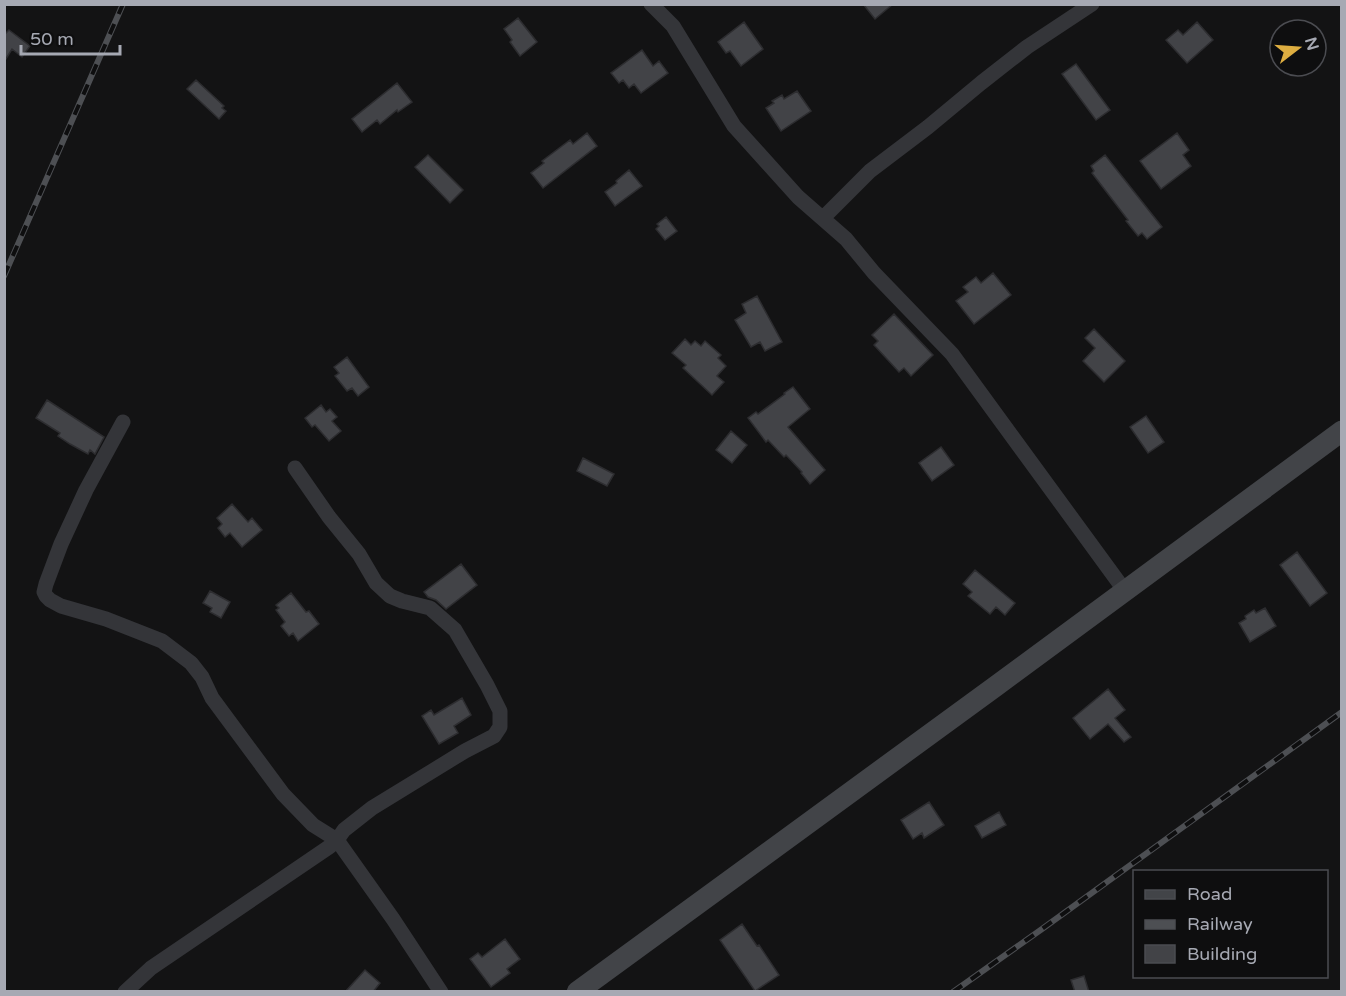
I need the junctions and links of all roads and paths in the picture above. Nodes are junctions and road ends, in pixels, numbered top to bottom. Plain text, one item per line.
1 (651, 4) edge
2 (1092, 4) edge
3 (823, 218) junction
4 (123, 422) dead end
5 (1341, 431) edge
6 (296, 468) dead end
7 (1125, 591) junction
8 (337, 840) junction
9 (125, 992) edge
10 (441, 992) edge
11 (577, 992) edge

1 - 3 street
2 - 3 street
3 - 7 street
4 - 8 street
5 - 7 street
6 - 8 street
7 - 11 street
8 - 9 street
8 - 10 street

